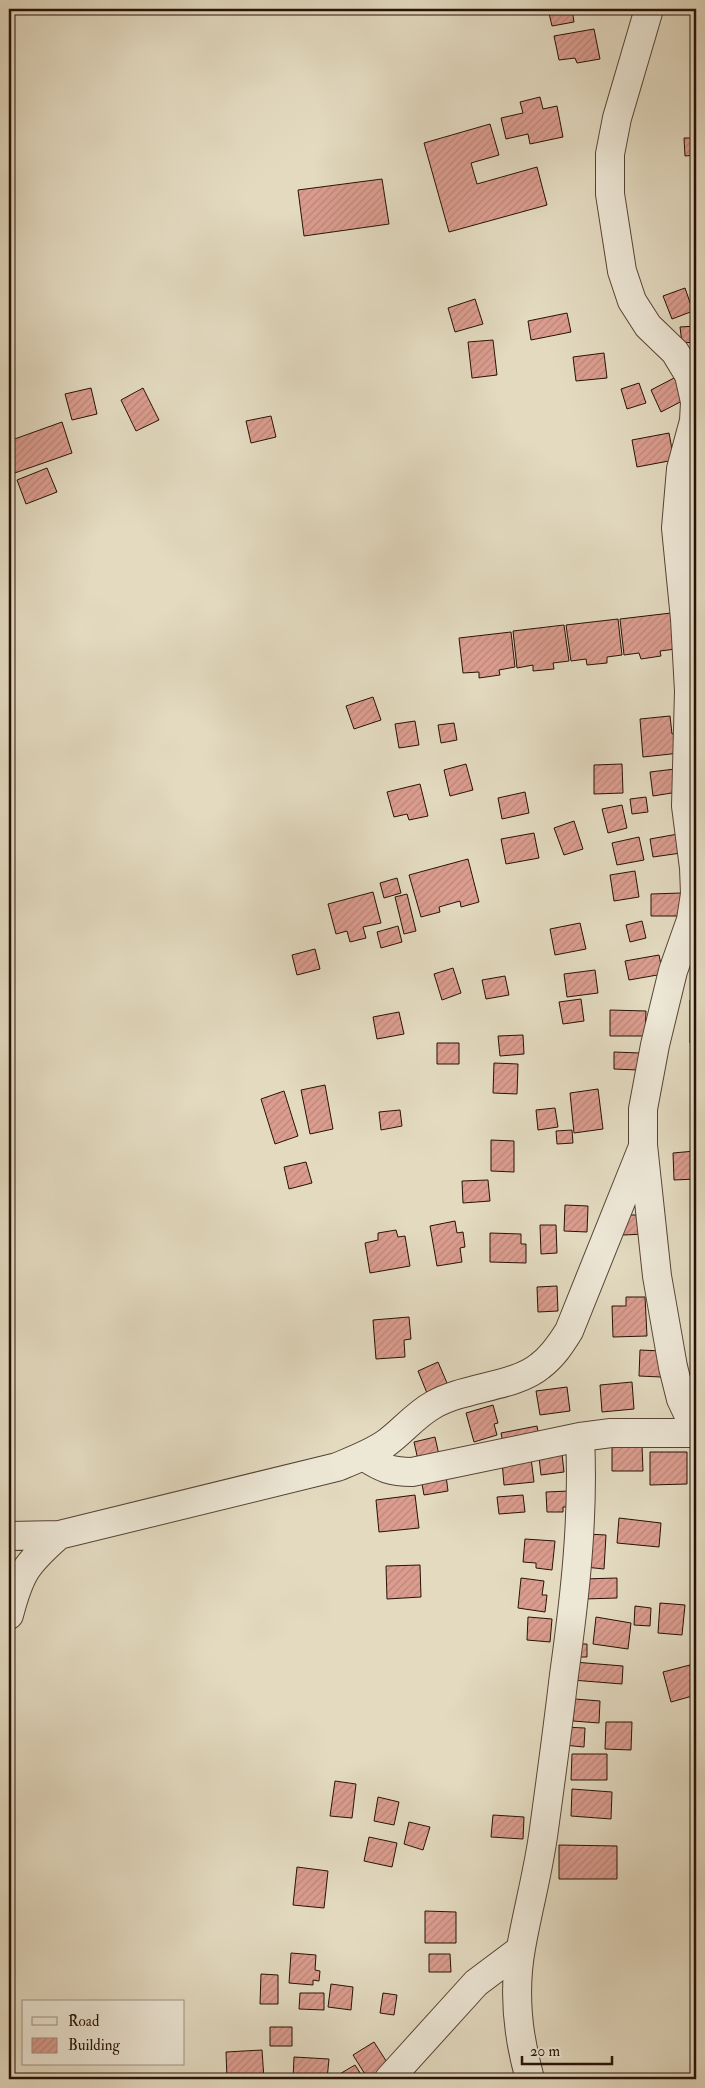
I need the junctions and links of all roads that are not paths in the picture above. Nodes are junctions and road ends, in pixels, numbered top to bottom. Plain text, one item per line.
1 (648, 9) edge
2 (693, 439) edge
3 (692, 731) edge
4 (694, 918) edge
5 (643, 1145) junction
6 (696, 1432) edge
7 (580, 1437) junction
8 (365, 1456) junction
9 (59, 1535) junction
10 (9, 1536) edge
11 (9, 1615) edge
12 (520, 1950) junction
13 (389, 2079) edge
14 (530, 2079) edge

1 - 2 street
2 - 3 street
3 - 4 street
4 - 5 street
5 - 6 street
5 - 8 street
6 - 7 street
7 - 8 street
7 - 12 street
8 - 9 street
9 - 10 street
9 - 11 street
12 - 13 street
12 - 14 street

